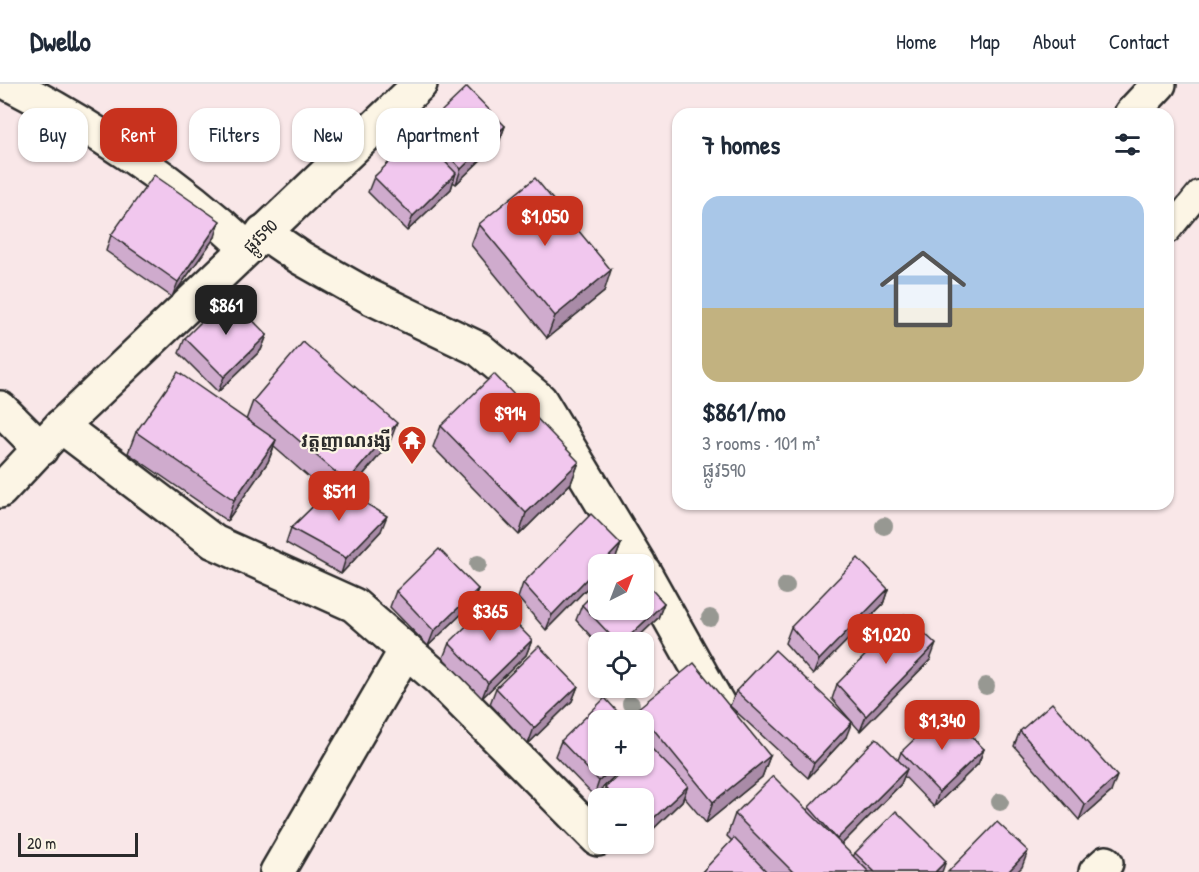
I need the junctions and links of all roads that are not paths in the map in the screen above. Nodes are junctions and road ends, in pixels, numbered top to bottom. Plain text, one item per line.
1 (10, 84) edge
2 (420, 84) edge
3 (1159, 84) edge
4 (1137, 108) edge
5 (1199, 193) edge
6 (1174, 224) edge
7 (255, 240) junction
8 (0, 408) edge
9 (51, 437) junction
10 (0, 491) edge
11 (633, 554) edge
12 (654, 590) edge
13 (406, 650) junction
14 (720, 708) edge
15 (588, 829) edge
16 (277, 872) edge

1 - 7 street
2 - 7 street, ផ្លូវ590
3 - 4 street
5 - 6 lane
7 - 9 street, ផ្លូវ590
7 - 11 street
8 - 9 street
9 - 10 street, ផ្លូវ590
9 - 13 street
12 - 14 street
13 - 15 street
13 - 16 street

